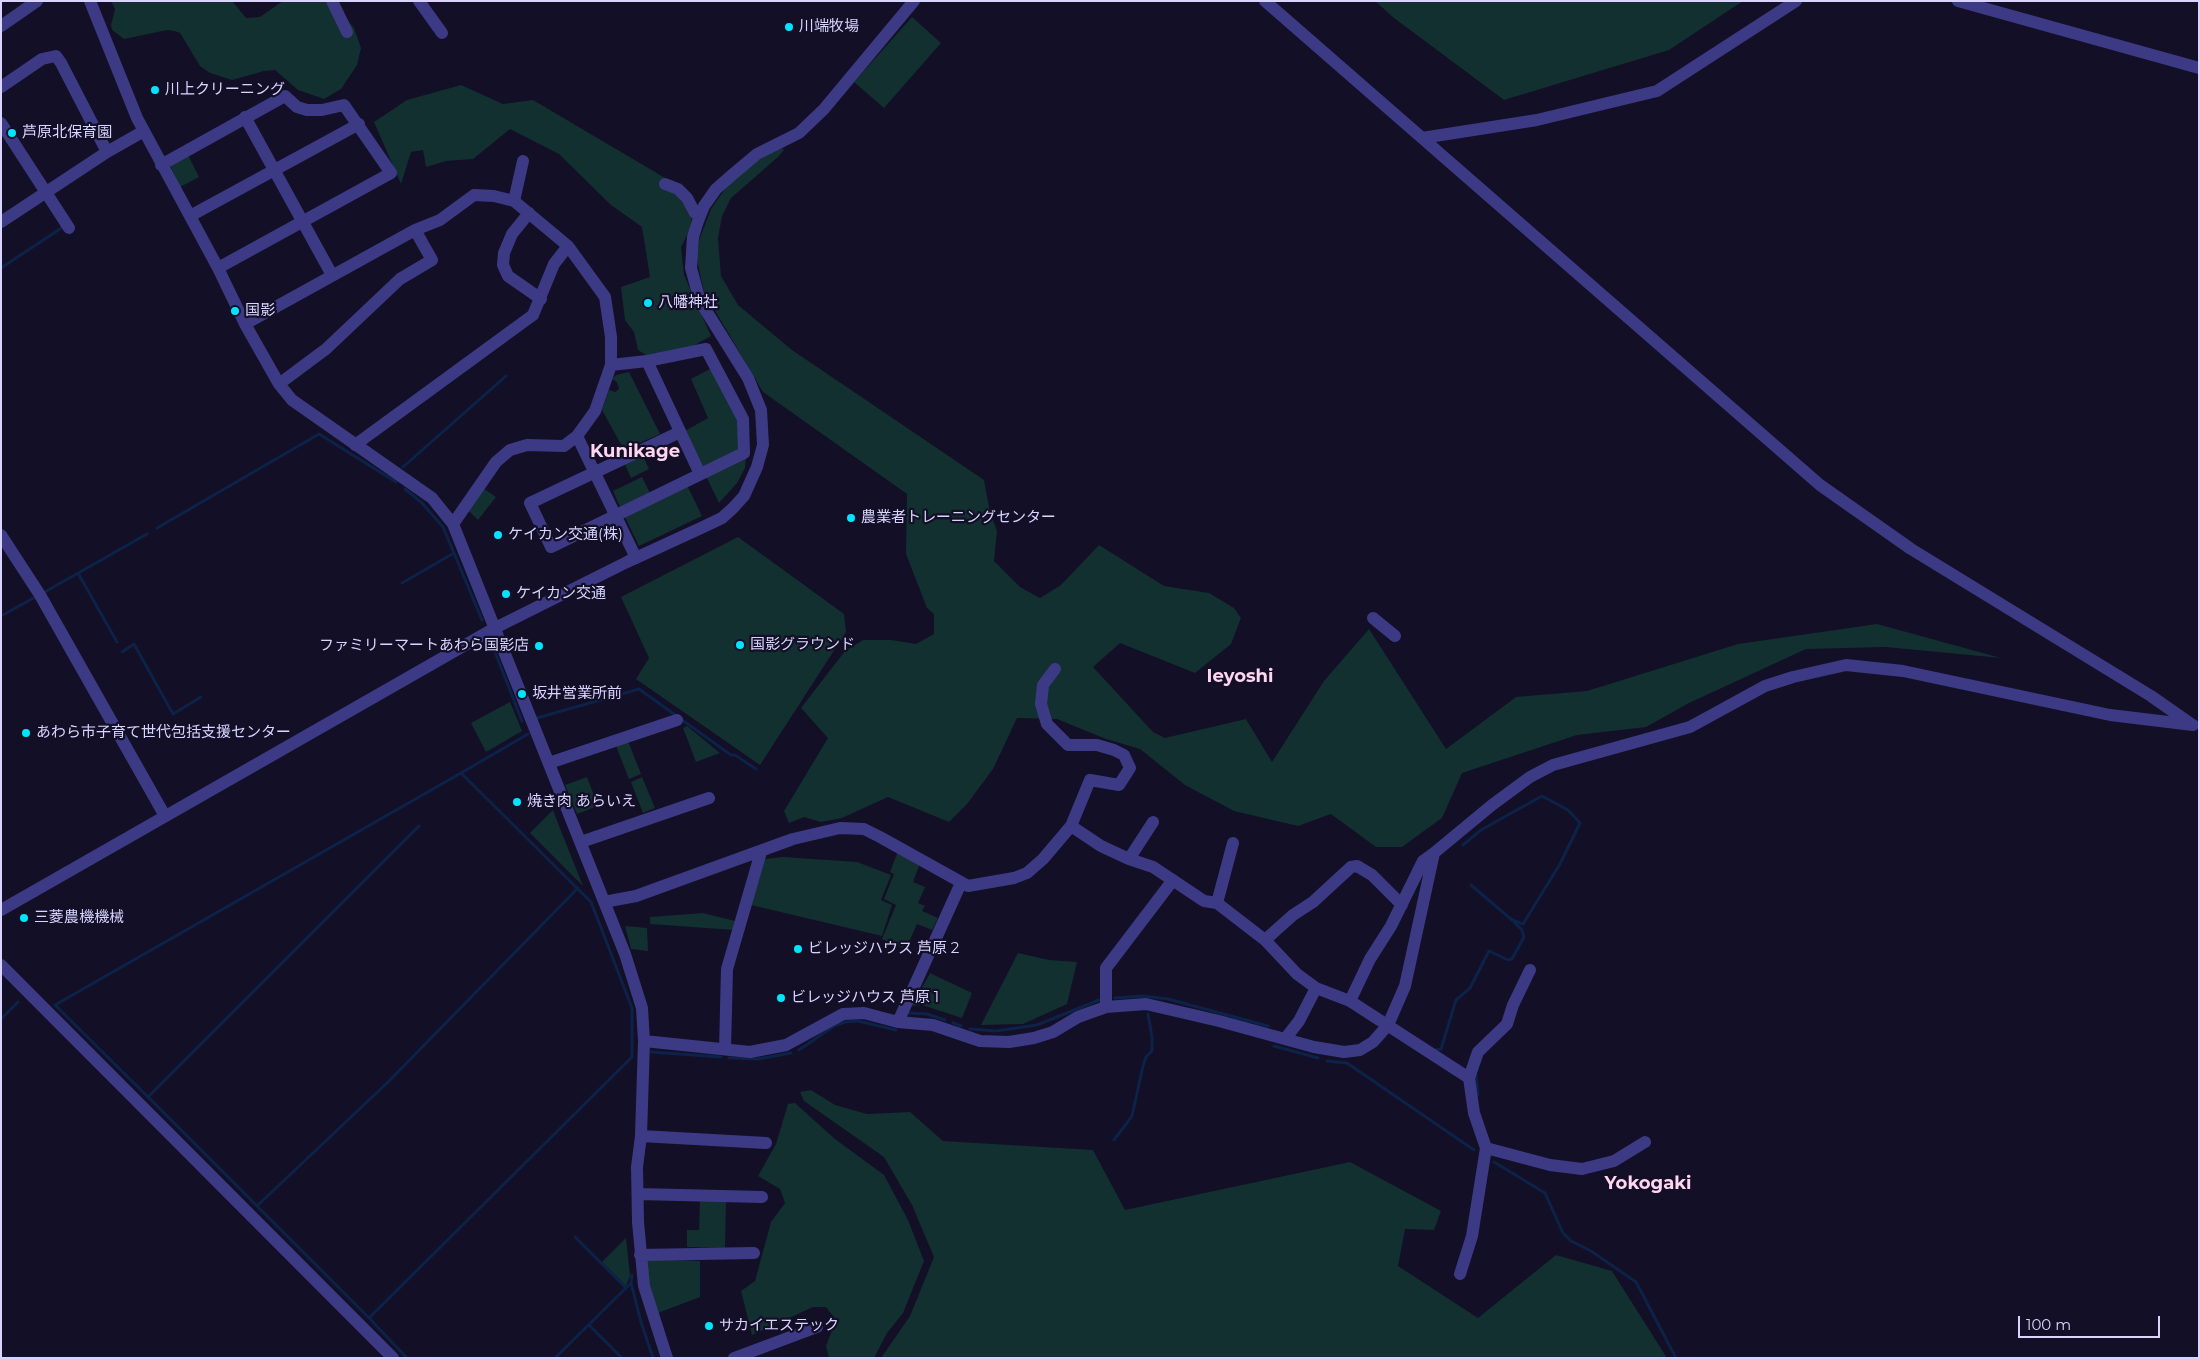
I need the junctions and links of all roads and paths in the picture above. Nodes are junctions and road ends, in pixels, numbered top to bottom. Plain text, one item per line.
1 (37, 1) edge
2 (90, 1) edge
3 (332, 1) edge
4 (419, 1) edge
5 (914, 1) edge
6 (1265, 1) edge
7 (1796, 1) edge
8 (1958, 1) edge
9 (1, 26) edge
10 (347, 32) dead end
11 (442, 33) dead end
12 (2199, 68) edge
13 (1, 87) edge
14 (244, 117) junction
15 (360, 124) junction
16 (2, 126) edge
17 (144, 131) junction
18 (1422, 138) junction
19 (107, 152) junction
20 (757, 154) junction
21 (735, 159) dead end
22 (522, 161) dead end
23 (161, 165) junction
24 (274, 171) junction
25 (664, 184) dead end
26 (46, 192) junction
27 (514, 201) junction
28 (529, 213) junction
29 (695, 213) dead end
30 (190, 216) junction
31 (1, 222) edge
32 (303, 222) junction
33 (69, 228) dead end
34 (415, 230) junction
35 (568, 246) junction
36 (218, 268) junction
37 (332, 275) junction
38 (541, 299) junction
39 (246, 324) junction
40 (647, 360) junction
41 (611, 365) junction
42 (279, 384) junction
43 (680, 432) junction
44 (577, 436) junction
45 (355, 445) junction
46 (595, 472) junction
47 (700, 474) junction
48 (616, 515) junction
49 (453, 524) junction
50 (1, 535) edge
51 (636, 558) junction
52 (1373, 618) dead end
53 (495, 628) junction
54 (1395, 636) dead end
55 (1054, 669) dead end
56 (677, 720) dead end
57 (2196, 727) edge
58 (549, 763) junction
59 (708, 798) dead end
60 (165, 816) junction
61 (1153, 822) dead end
62 (1070, 826) junction
63 (581, 842) junction
64 (1233, 844) dead end
65 (761, 852) junction
66 (1434, 853) junction
67 (1129, 859) junction
68 (1173, 880) junction
69 (960, 883) junction
70 (604, 902) junction
71 (1217, 903) junction
72 (1402, 905) junction
73 (1, 910) edge
74 (1265, 940) junction
75 (1, 965) edge
76 (1530, 970) dead end
77 (1316, 988) junction
78 (1350, 1001) junction
79 (1106, 1007) junction
80 (898, 1022) junction
81 (1388, 1025) junction
82 (1285, 1039) junction
83 (644, 1041) junction
84 (725, 1049) junction
85 (1469, 1078) junction
86 (641, 1136) junction
87 (1645, 1142) dead end
88 (766, 1143) dead end
89 (1486, 1148) junction
90 (638, 1194) junction
91 (762, 1197) dead end
92 (754, 1253) dead end
93 (640, 1255) junction
94 (1460, 1274) dead end
95 (817, 1327) dead end
96 (394, 1358) edge
97 (667, 1358) edge
98 (734, 1358) edge

1 - 9 street
2 - 17 street
3 - 10 street
4 - 11 street
5 - 20 street
6 - 18 street
7 - 18 street
8 - 12 street
13 - 19 street
14 - 15 street
14 - 23 street
14 - 24 street
15 - 24 street
15 - 32 street
16 - 26 street
17 - 19 street
17 - 23 street
18 - 57 street
19 - 26 street
20 - 21 street
20 - 51 street
22 - 27 street
23 - 30 street
24 - 30 street
24 - 32 street
25 - 29 street
26 - 31 street
26 - 33 street
27 - 28 street
27 - 34 street
28 - 35 street
28 - 38 street
30 - 36 street
32 - 36 street
32 - 37 street
34 - 37 street
34 - 42 street
35 - 38 street
35 - 41 street
36 - 39 street
37 - 39 street
38 - 45 street
39 - 42 street
40 - 41 street
40 - 43 street
40 - 47 street
41 - 44 street
42 - 45 street
43 - 46 street
43 - 47 street
44 - 46 street
44 - 49 street
45 - 49 street
46 - 48 street
46 - 48 street
47 - 48 street
48 - 51 street
49 - 53 street
50 - 60 street
51 - 53 street
52 - 54 street
53 - 58 street
53 - 60 street
55 - 62 street
56 - 58 street
57 - 66 street
58 - 63 street
59 - 63 street
60 - 73 street
61 - 67 street
62 - 67 street
62 - 69 street
63 - 70 street
64 - 71 street
65 - 69 street
65 - 70 street
65 - 84 street
66 - 72 street
66 - 81 street
67 - 68 street
68 - 71 street
68 - 79 street
69 - 80 street
70 - 83 street
71 - 74 street
72 - 74 street
72 - 78 street
74 - 77 street
75 - 96 street
76 - 85 street
77 - 78 street
77 - 82 street
78 - 81 street
79 - 80 street
79 - 82 street
80 - 84 street
81 - 82 street
81 - 85 street
83 - 84 street
83 - 86 street
85 - 89 street
86 - 88 street
86 - 90 street
87 - 89 street
89 - 94 street
90 - 91 street
90 - 93 street
92 - 93 street
93 - 97 street
95 - 98 street

